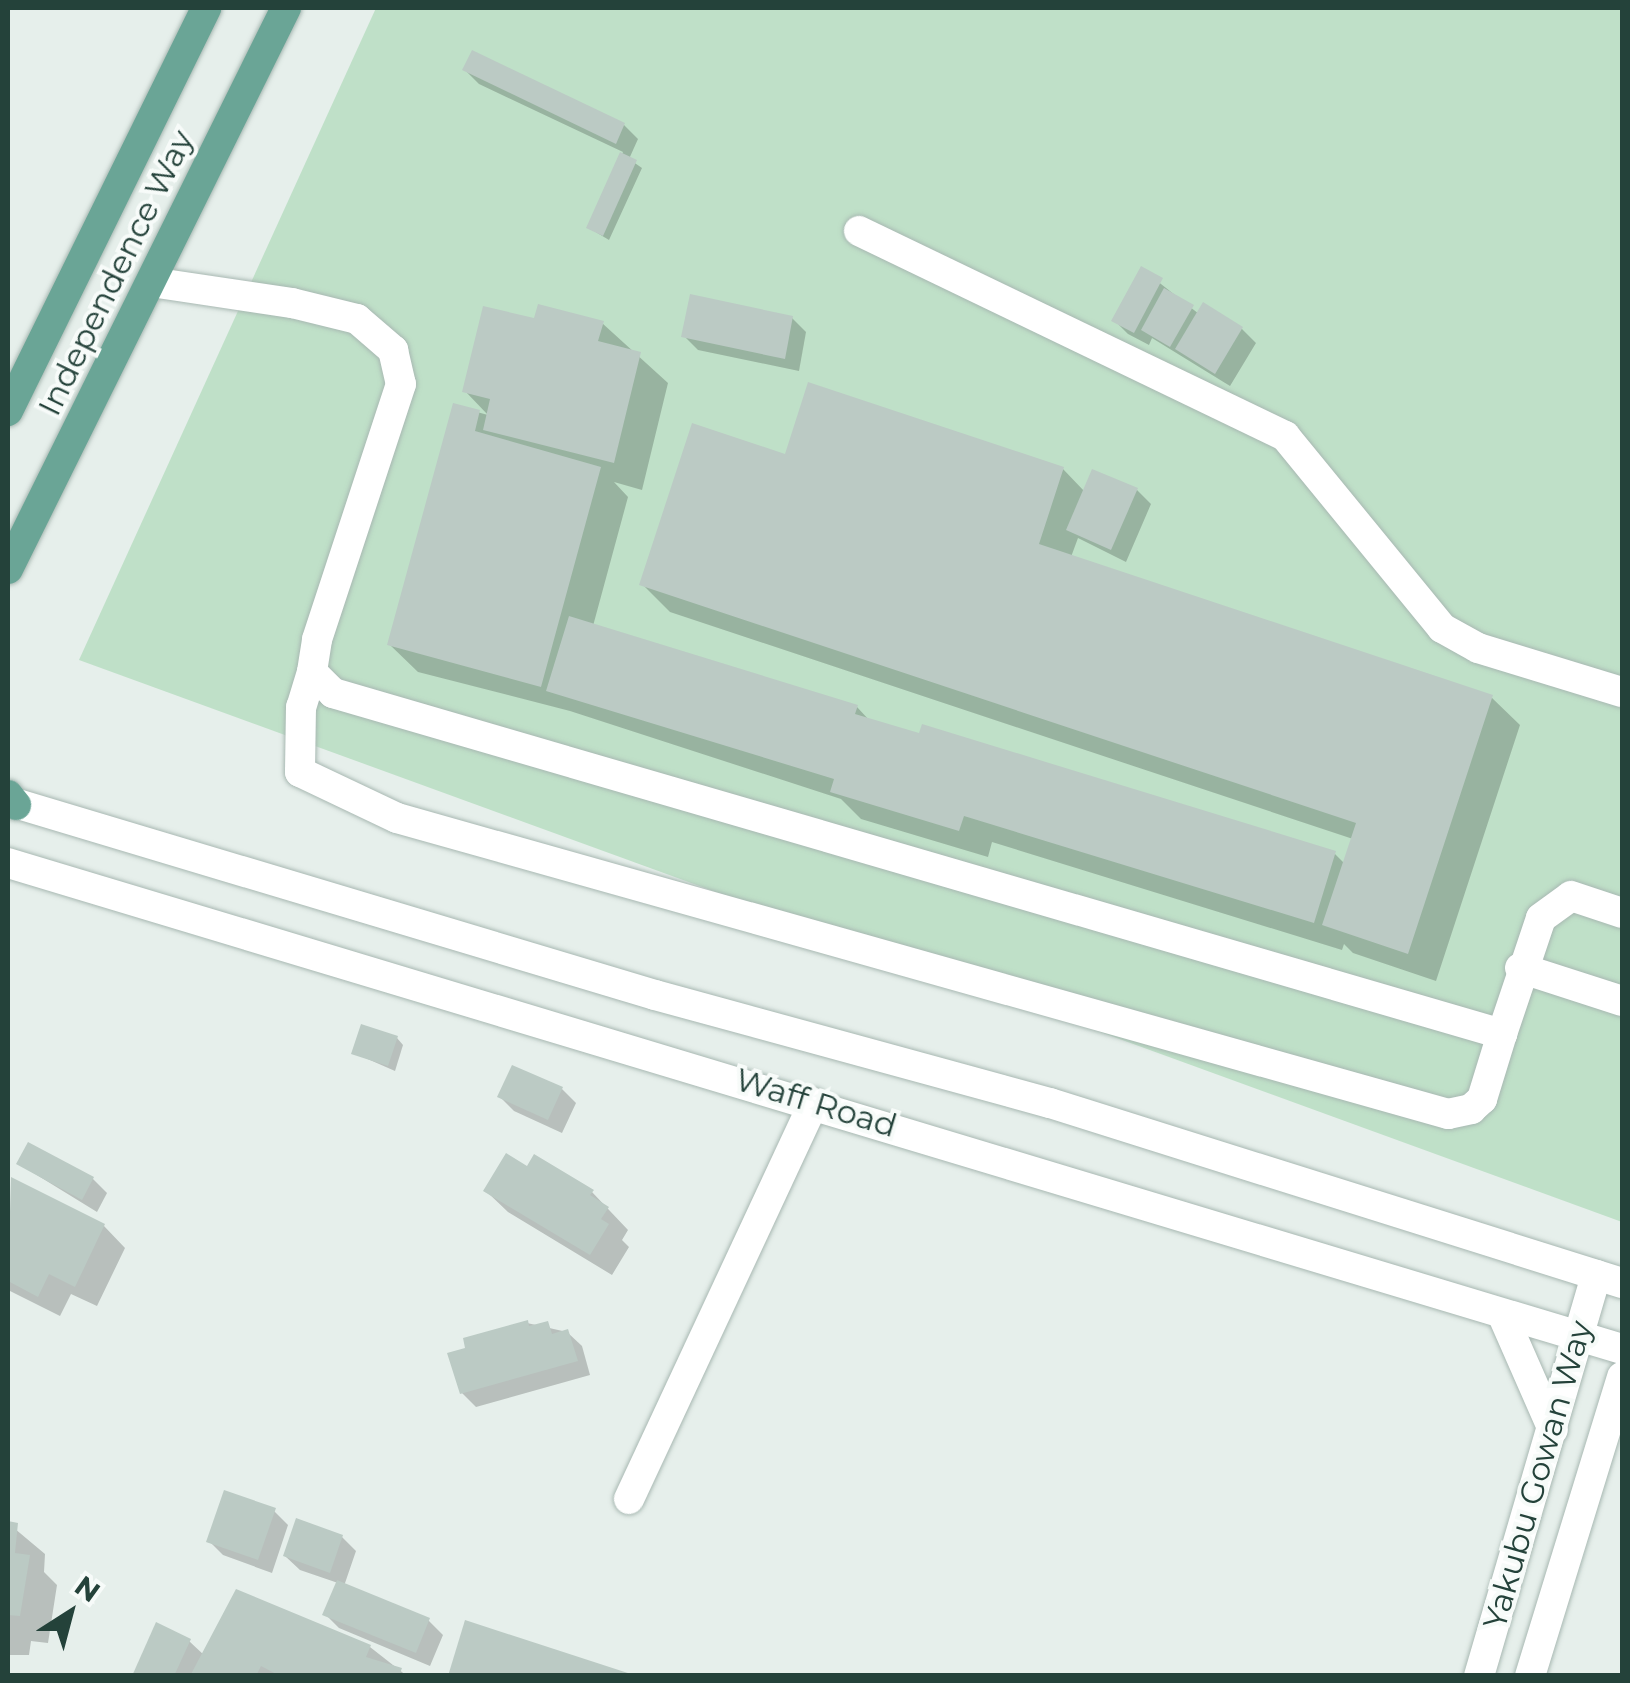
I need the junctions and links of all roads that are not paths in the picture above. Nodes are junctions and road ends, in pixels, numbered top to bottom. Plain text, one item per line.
1 (206, 8) edge
2 (286, 8) edge
3 (859, 231) dead end
4 (151, 282) junction
5 (8, 411) edge
6 (8, 569) edge
7 (312, 672) junction
8 (1622, 692) edge
9 (10, 800) edge
10 (8, 862) edge
11 (1622, 913) edge
12 (1520, 968) junction
13 (1622, 1001) edge
14 (1502, 1034) junction
15 (814, 1103) junction
16 (1609, 1279) edge
17 (1503, 1316) junction
18 (1579, 1336) junction
19 (1622, 1350) edge
20 (1622, 1376) edge
21 (1553, 1430) junction
22 (1622, 1433) edge
23 (1598, 1453) junction
24 (629, 1499) dead end
25 (1480, 1676) edge
26 (1530, 1676) edge

1 - 5 main road, Independence Way
2 - 4 main road, Independence Way
3 - 8 street
4 - 6 main road, Independence Way
4 - 7 street
7 - 14 street
7 - 14 street
9 - 16 street, Waff Road
10 - 15 street, Waff Road
11 - 12 street
12 - 13 street
12 - 14 street
15 - 17 street, Waff Road
15 - 24 street
16 - 18 street, Yakubu Gowan Way
17 - 18 street, Waff Road
17 - 21 street
18 - 19 street, Waff Road
18 - 21 street, Yakubu Gowan Way
20 - 23 street, Yakubu Gowan Way
21 - 25 street, Yakubu Gowan Way
22 - 23 street
23 - 26 street, Yakubu Gowan Way

